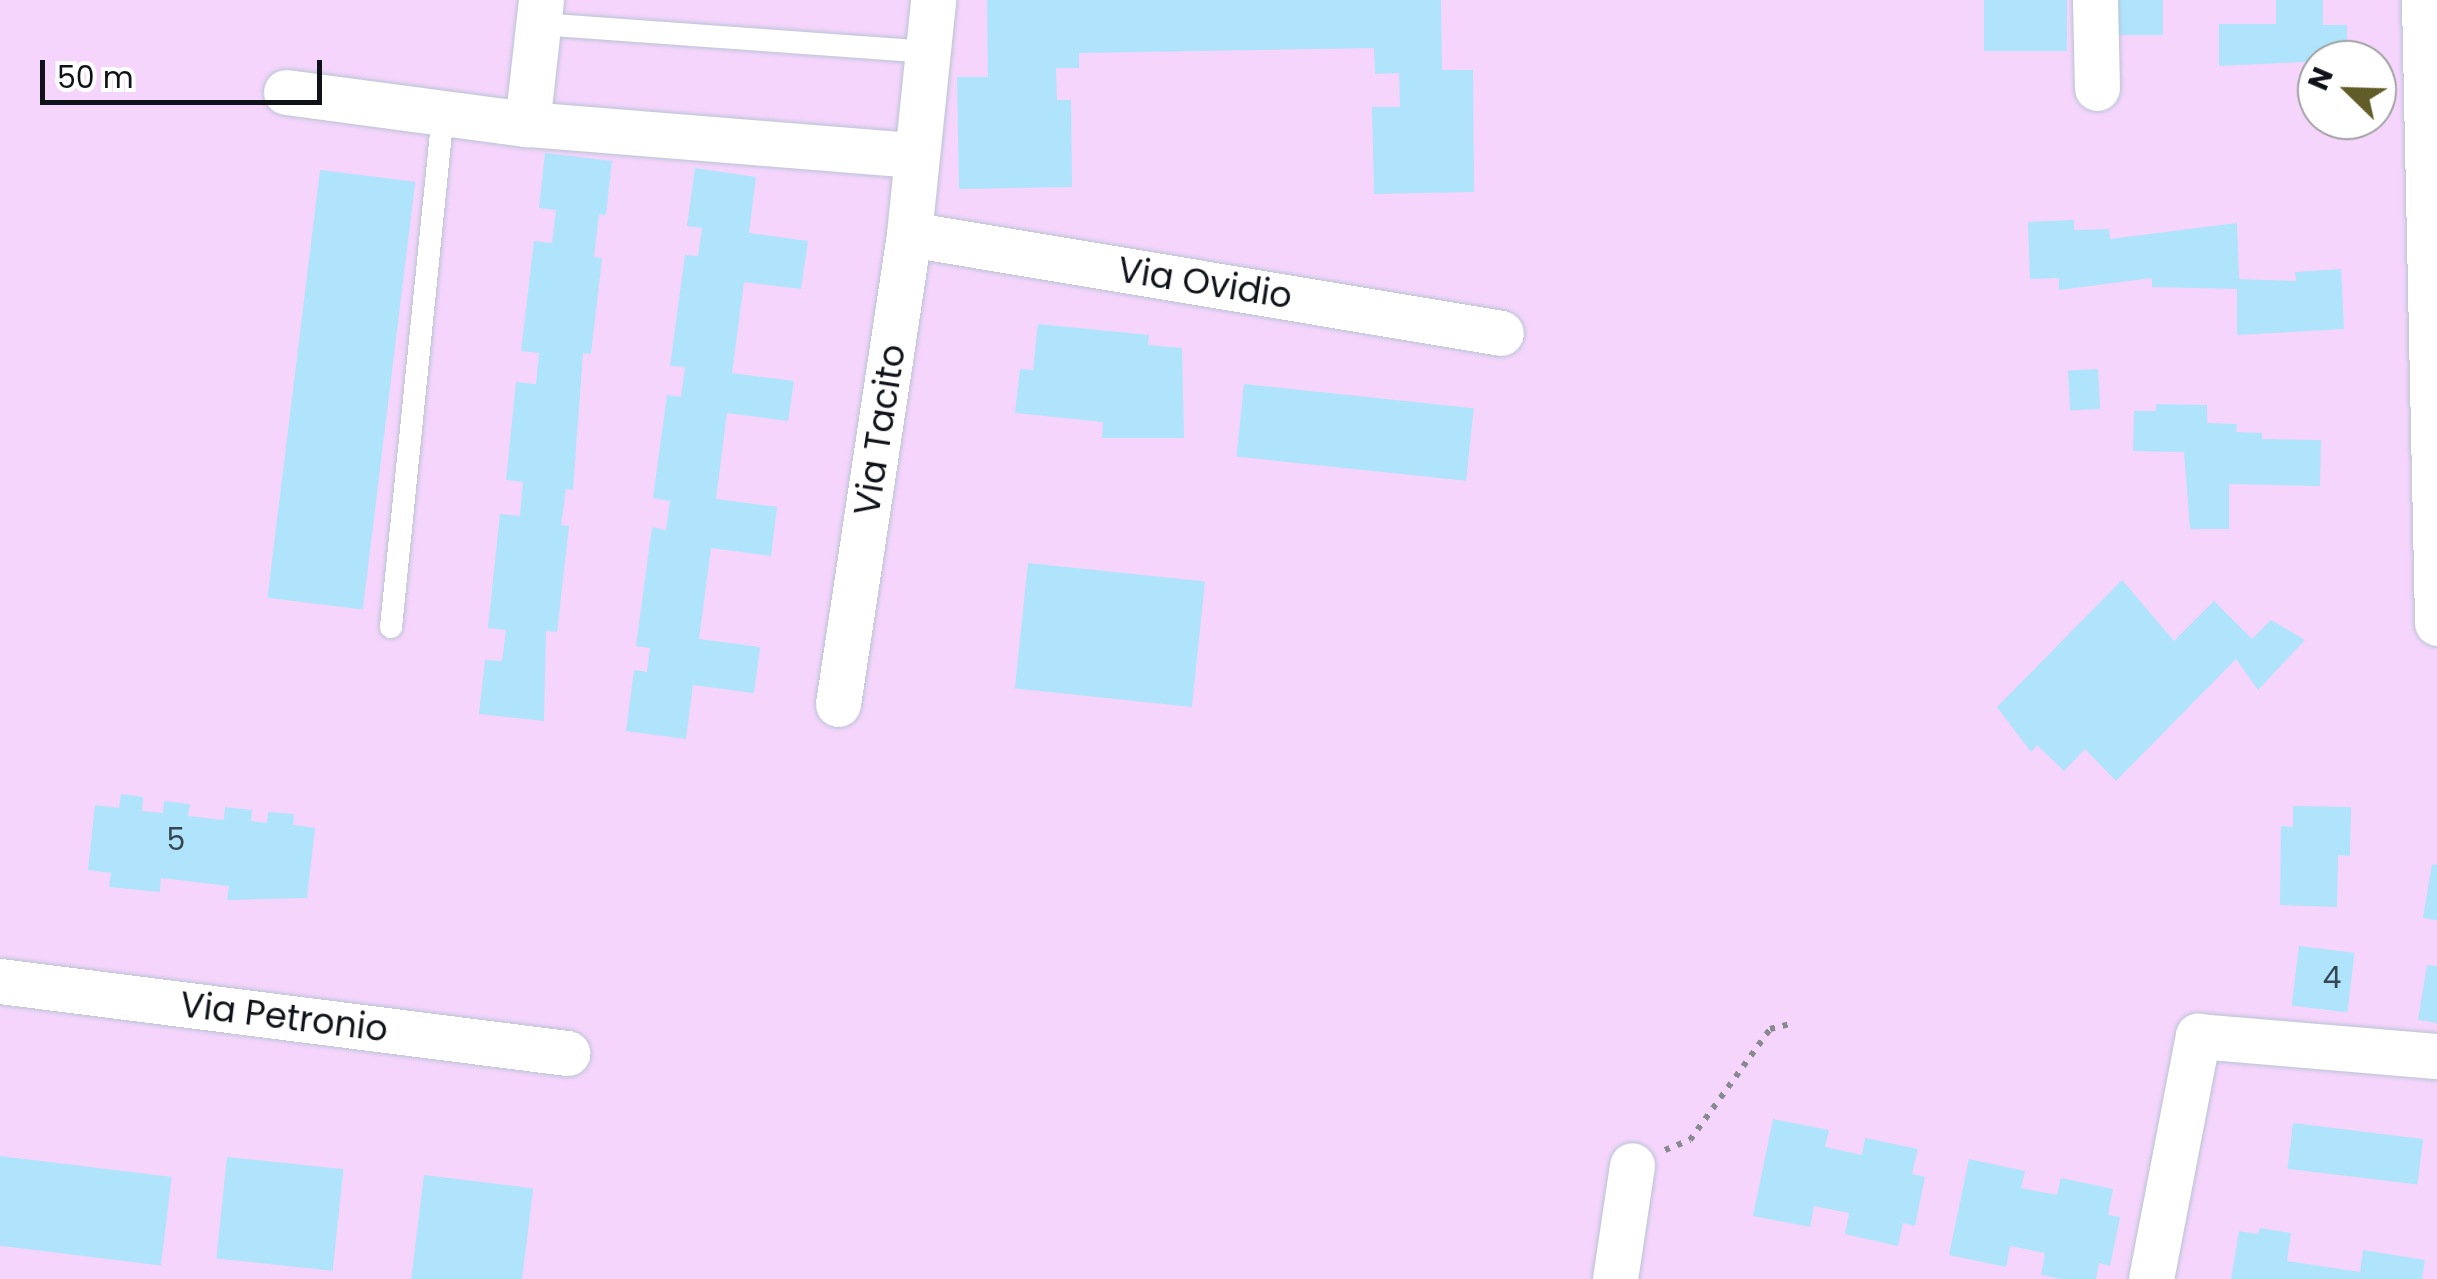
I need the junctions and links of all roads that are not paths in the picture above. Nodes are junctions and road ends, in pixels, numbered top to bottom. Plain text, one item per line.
1 (933, 0) edge
2 (2095, 0) edge
3 (2424, 0) edge
4 (540, 12) edge
5 (929, 52) junction
6 (2096, 88) dead end
7 (286, 92) dead end
8 (443, 113) junction
9 (528, 124) junction
10 (914, 155) junction
11 (910, 234) junction
12 (1501, 333) dead end
13 (2437, 623) edge
14 (390, 627) dead end
15 (838, 704) dead end
16 (0, 981) edge
17 (568, 1053) dead end
18 (2437, 1056) edge
19 (1632, 1164) road end
20 (1615, 1279) edge
21 (2151, 1279) edge

1 - 5 street, Via Tacito
2 - 6 street
3 - 13 street
4 - 5 lane
4 - 9 street
5 - 10 street, Via Tacito
7 - 8 street
8 - 9 street
8 - 14 lane
9 - 10 street
10 - 11 street, Via Tacito
11 - 12 street, Via Ovidio
11 - 15 street, Via Tacito
16 - 17 street, Via Petronio
18 - 21 street
19 - 20 street

